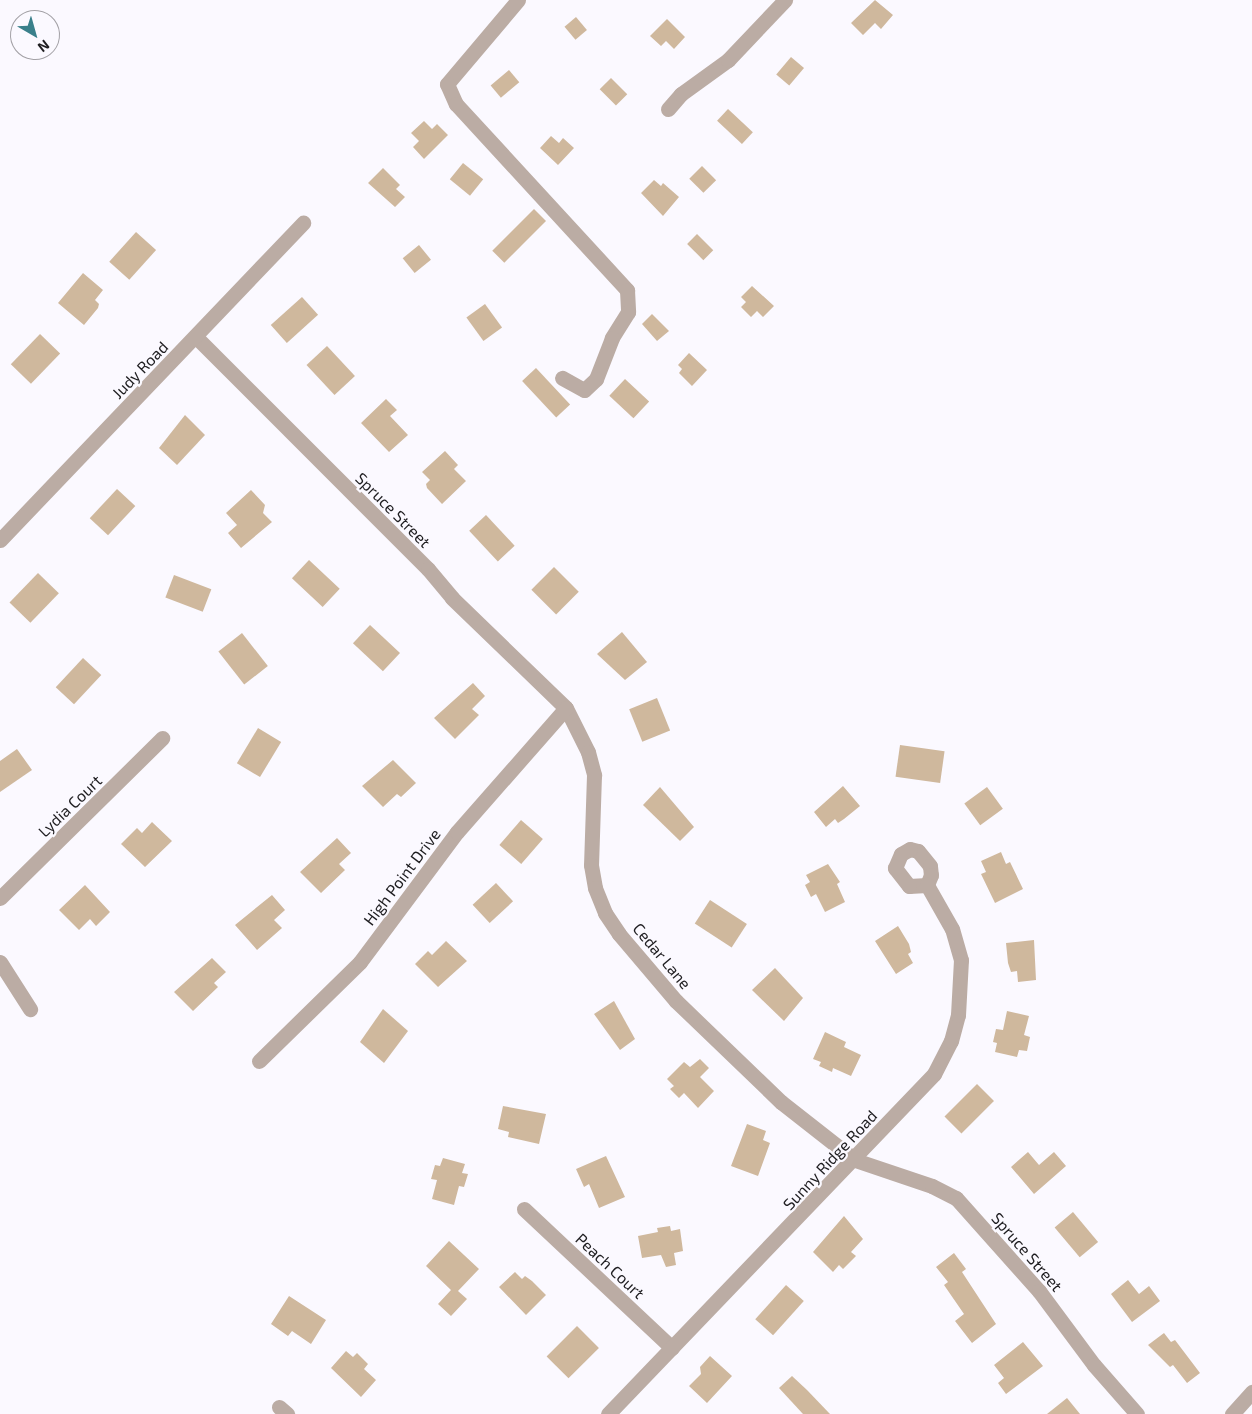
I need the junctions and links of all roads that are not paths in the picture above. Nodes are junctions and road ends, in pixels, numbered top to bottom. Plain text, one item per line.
1 (518, 0) edge
2 (785, 0) edge
3 (668, 109) dead end
4 (303, 223) dead end
5 (196, 337) junction
6 (562, 378) dead end
7 (0, 540) edge
8 (566, 708) junction
9 (162, 738) dead end
10 (927, 885) dead end
11 (0, 898) edge
12 (0, 962) edge
13 (30, 1009) dead end
14 (259, 1061) dead end
15 (855, 1160) junction
16 (524, 1209) dead end
17 (672, 1348) junction
18 (1252, 1392) edge
19 (608, 1414) edge
20 (1137, 1414) edge
21 (1232, 1414) edge

1 - 6 street
2 - 3 street
4 - 5 street, Judy Road
5 - 7 street, Judy Road
5 - 8 street, Spruce Street
8 - 14 street, High Point Drive
8 - 15 street, Cedar Lane
9 - 11 street, Lydia Court
10 - 15 street, Sunny Ridge Road
12 - 13 street
15 - 17 street, Sunny Ridge Road
15 - 20 street, Spruce Street
16 - 17 street, Peach Court
17 - 19 street, Sunny Ridge Road
18 - 21 street

